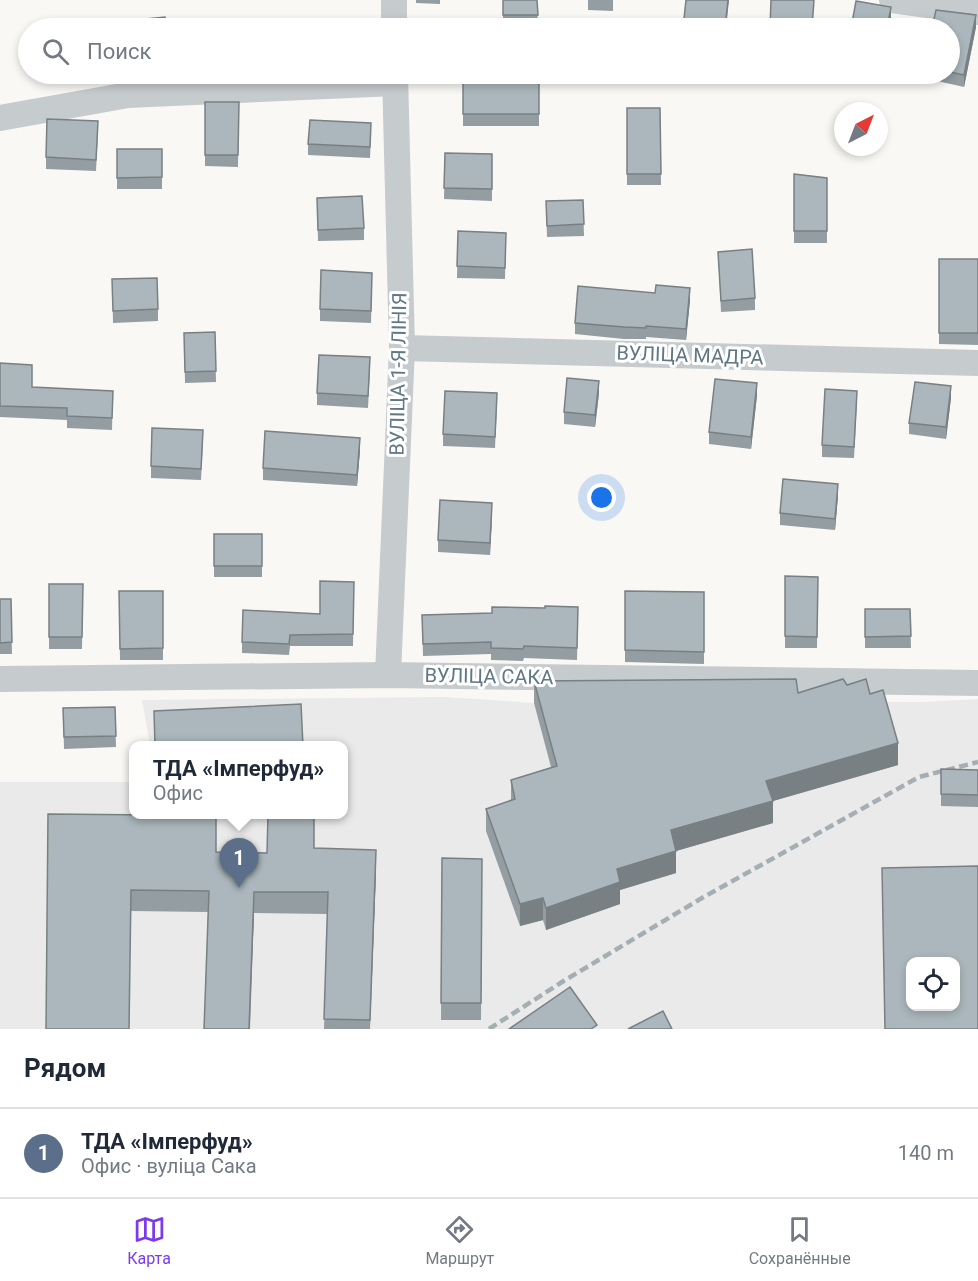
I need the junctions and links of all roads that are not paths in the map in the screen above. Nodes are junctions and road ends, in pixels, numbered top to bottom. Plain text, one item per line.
1 (394, 0) edge
2 (892, 0) edge
3 (978, 12) edge
4 (394, 18) edge
5 (301, 84) edge
6 (395, 84) edge
7 (0, 118) edge
8 (402, 348) junction
9 (978, 363) edge
10 (388, 675) junction
11 (0, 679) edge
12 (978, 682) edge

1 - 4 street
2 - 3 street
5 - 7 street
6 - 8 street, ВУЛІЦА 1-Я ЛІНІЯ
8 - 9 street, ВУЛІЦА МАДРА
8 - 10 street, ВУЛІЦА 1-Я ЛІНІЯ
10 - 11 street, ВУЛІЦА САКА
10 - 12 street, ВУЛІЦА САКА

